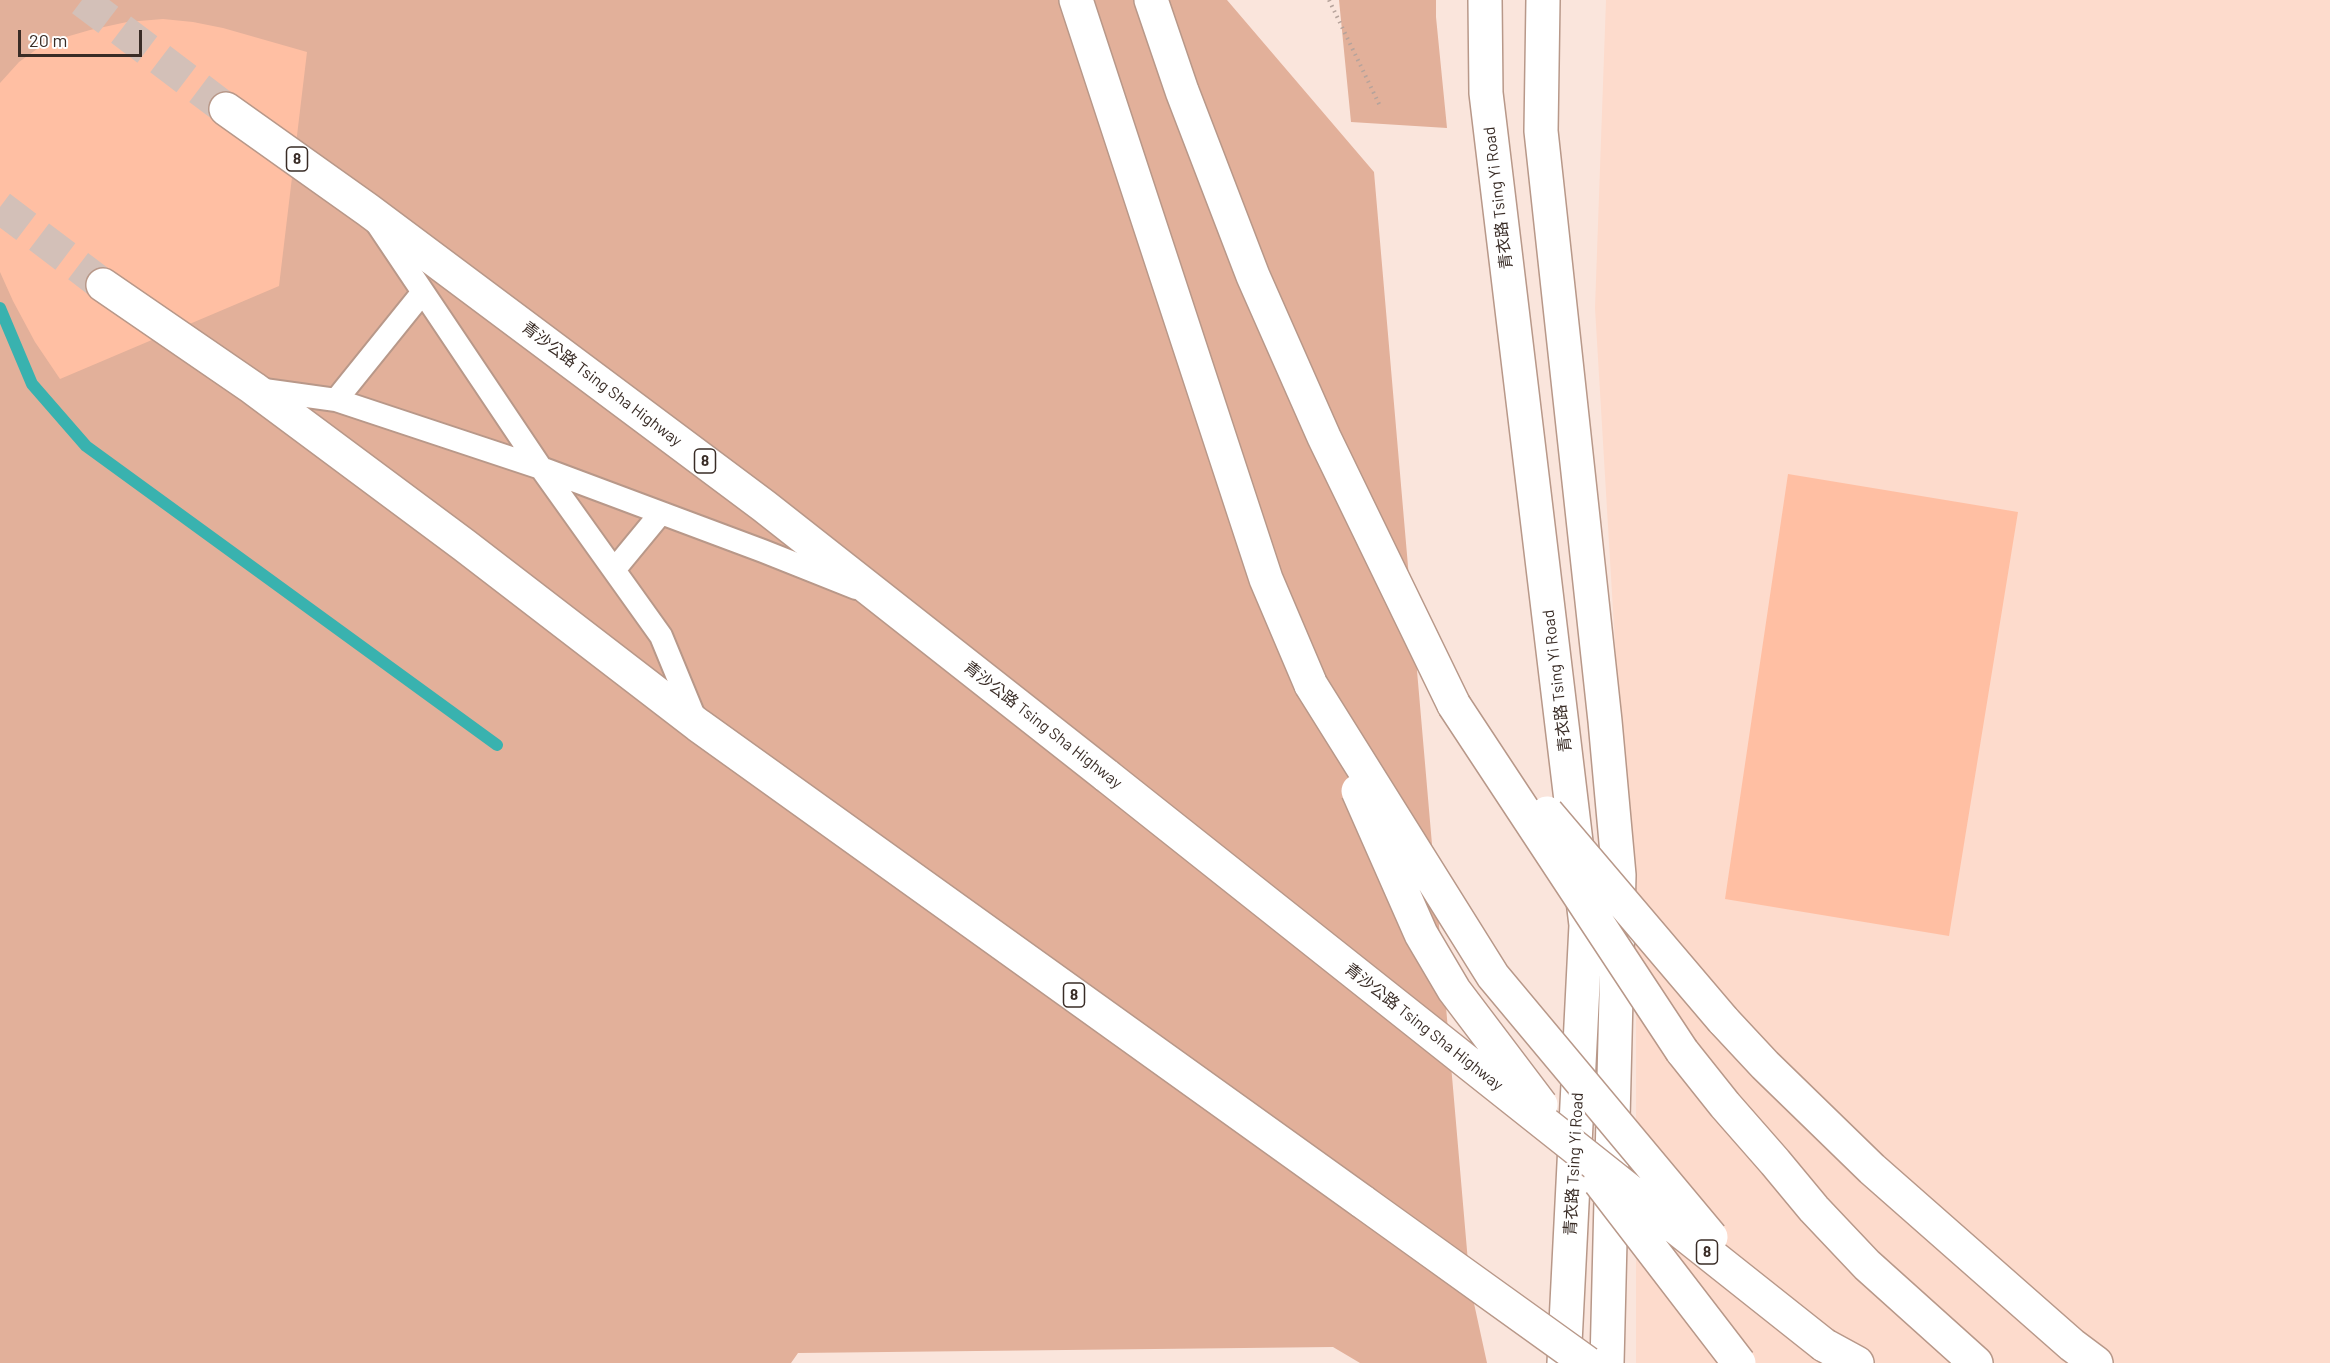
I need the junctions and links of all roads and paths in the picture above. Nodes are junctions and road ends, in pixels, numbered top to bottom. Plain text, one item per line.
1 (1076, 0) edge
2 (1151, 0) edge
3 (1329, 0) edge
4 (1485, 0) edge
5 (1543, 0) edge
6 (1380, 106) dead end
7 (226, 109) tunnel mouth
8 (368, 210) junction
9 (103, 285) tunnel mouth
10 (423, 292) junction
11 (253, 388) junction
12 (336, 400) junction
13 (541, 468) junction
14 (661, 513) junction
15 (614, 570) junction
16 (886, 601) junction
17 (1311, 686) junction
18 (1454, 705) junction
19 (698, 725) junction
20 (1828, 1357) edge
21 (1564, 1363) edge
22 (1587, 1363) edge
23 (1607, 1363) edge
24 (1739, 1363) edge
25 (1857, 1363) edge
26 (1976, 1363) edge
27 (2096, 1363) edge

1 - 17 main road
2 - 18 main road
3 - 6 path
4 - 21 main road, 青衣路 Tsing Yi Road
5 - 23 main road
7 - 8 main road, 青沙公路 Tsing Sha Highway / 8
8 - 10 lane
8 - 16 main road, 青沙公路 Tsing Sha Highway / 8
9 - 11 main road, 8
10 - 12 lane
10 - 13 lane
11 - 12 lane
11 - 19 main road, 8
12 - 13 lane
13 - 14 lane
13 - 15 lane
14 - 15 lane
14 - 16 lane
15 - 19 lane
16 - 20 main road, 青沙公路 Tsing Sha Highway / 8, bridge
17 - 20 main road, bridge
17 - 24 main road, bridge
18 - 26 main road, bridge
18 - 27 main road, bridge
19 - 22 main road, 8, bridge
20 - 25 main road

